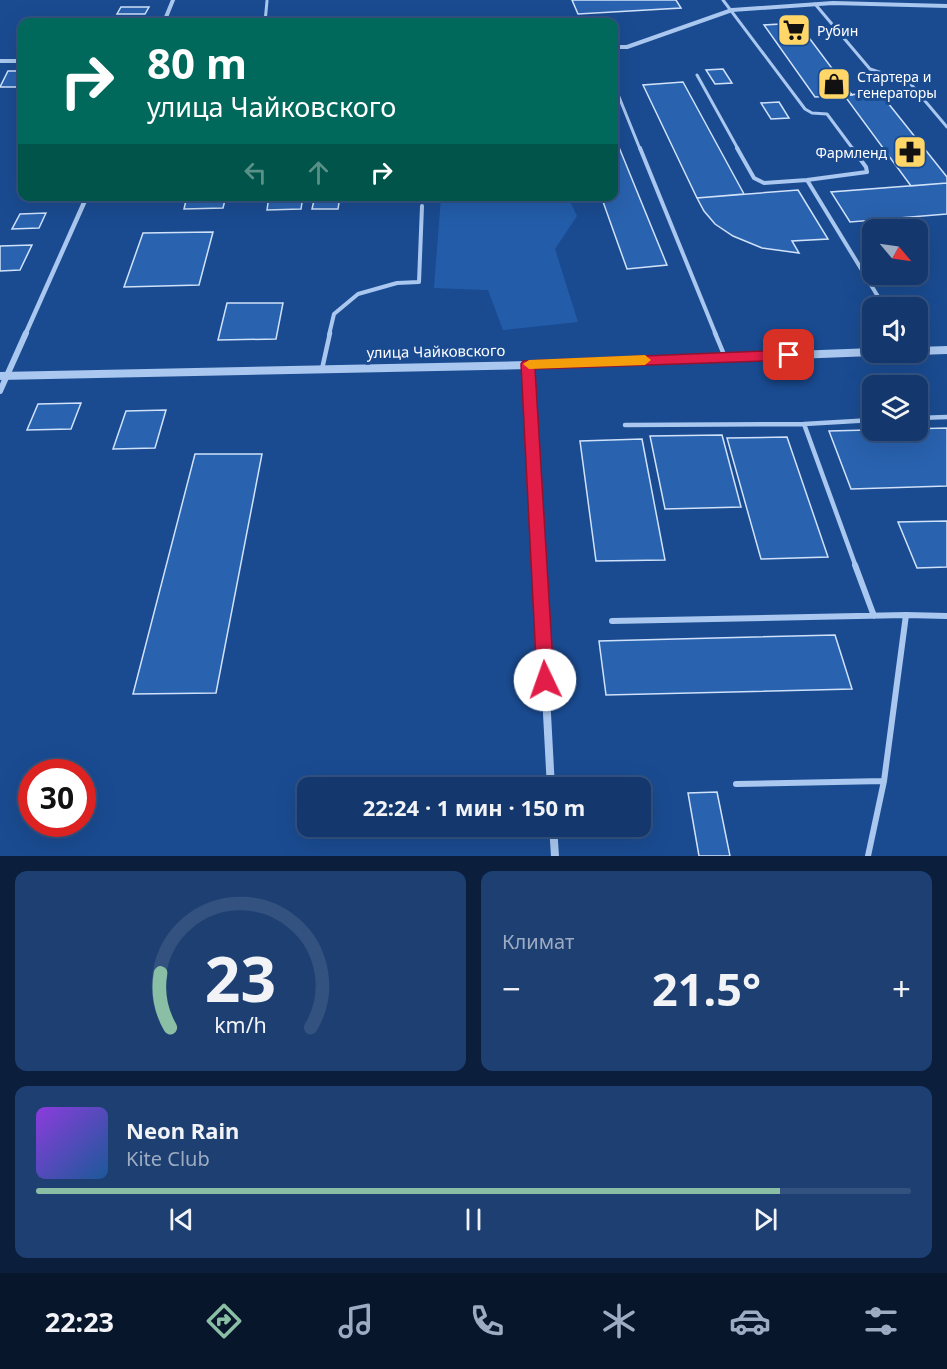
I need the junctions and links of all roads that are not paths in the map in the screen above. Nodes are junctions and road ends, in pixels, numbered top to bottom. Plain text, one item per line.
1 (173, 0) edge
2 (723, 0) edge
3 (879, 0) edge
4 (267, 1) edge
5 (815, 4) junction
6 (882, 4) junction
7 (947, 6) edge
8 (732, 10) junction
9 (166, 18) edge
10 (265, 18) edge
11 (618, 47) edge
12 (0, 61) edge
13 (18, 61) edge
14 (697, 75) dead end
15 (618, 94) edge
16 (947, 127) edge
17 (807, 180) junction
18 (85, 201) edge
19 (422, 206) dead end
20 (878, 297) edge
21 (947, 350) edge
22 (928, 351) edge
23 (862, 352) edge
24 (726, 357) junction
25 (528, 364) junction
26 (322, 369) junction
27 (4, 376) edge
28 (0, 391) edge
29 (947, 417) edge
30 (928, 418) edge
31 (862, 421) edge
32 (625, 424) dead end
33 (804, 424) junction
34 (906, 615) junction
35 (874, 616) junction
36 (947, 616) edge
37 (612, 621) dead end
38 (550, 777) edge
39 (884, 781) junction
40 (735, 784) dead end
41 (554, 837) edge
42 (555, 856) edge
43 (868, 856) edge

1 - 9 street
2 - 8 lane
3 - 6 lane
4 - 10 lane
5 - 6 street
5 - 8 street
5 - 16 lane
6 - 7 street
8 - 11 street
8 - 17 lane
12 - 13 street
14 - 17 lane
15 - 24 lane
17 - 20 lane
18 - 27 street
19 - 26 lane
21 - 22 street
23 - 24 street, улица Чайковского
24 - 25 street, улица Чайковского
25 - 26 street, улица Чайковского
25 - 38 street
26 - 27 street, улица Чайковского
27 - 28 street
29 - 30 lane
31 - 33 lane
32 - 33 lane
33 - 35 lane
34 - 35 lane
34 - 36 lane
34 - 39 lane
35 - 37 lane
39 - 40 lane
39 - 43 lane
41 - 42 street

